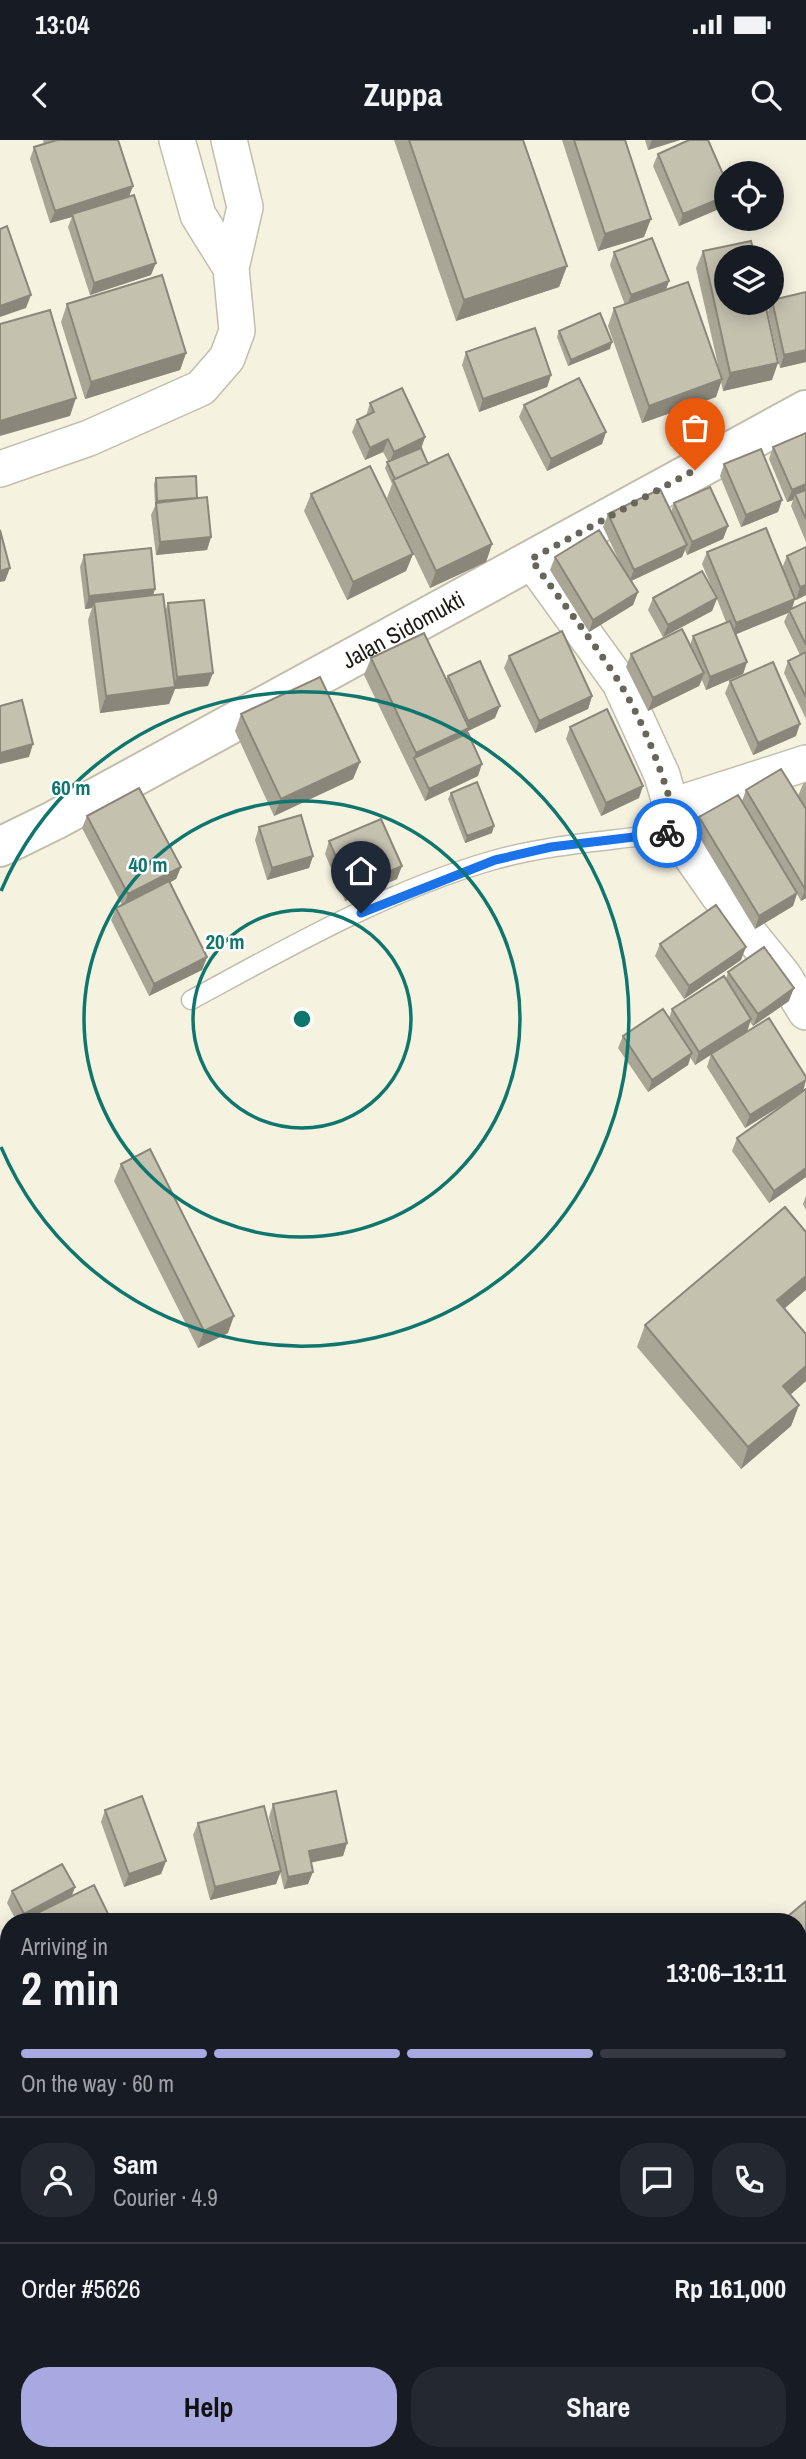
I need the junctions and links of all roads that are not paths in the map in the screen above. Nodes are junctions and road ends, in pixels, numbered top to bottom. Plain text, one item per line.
1 (177, 140) edge
2 (229, 140) edge
3 (231, 268) junction
4 (806, 410) edge
5 (0, 469) edge
6 (531, 559) junction
7 (806, 763) edge
8 (675, 818) junction
9 (0, 847) edge
10 (191, 1000) dead end
11 (806, 1012) edge

1 - 3 street
2 - 3 street
3 - 5 street
4 - 6 main road, Jalan Sidomukti
6 - 8 street
6 - 9 main road, Jalan Sidomukti
7 - 8 street
8 - 10 lane
8 - 11 street

